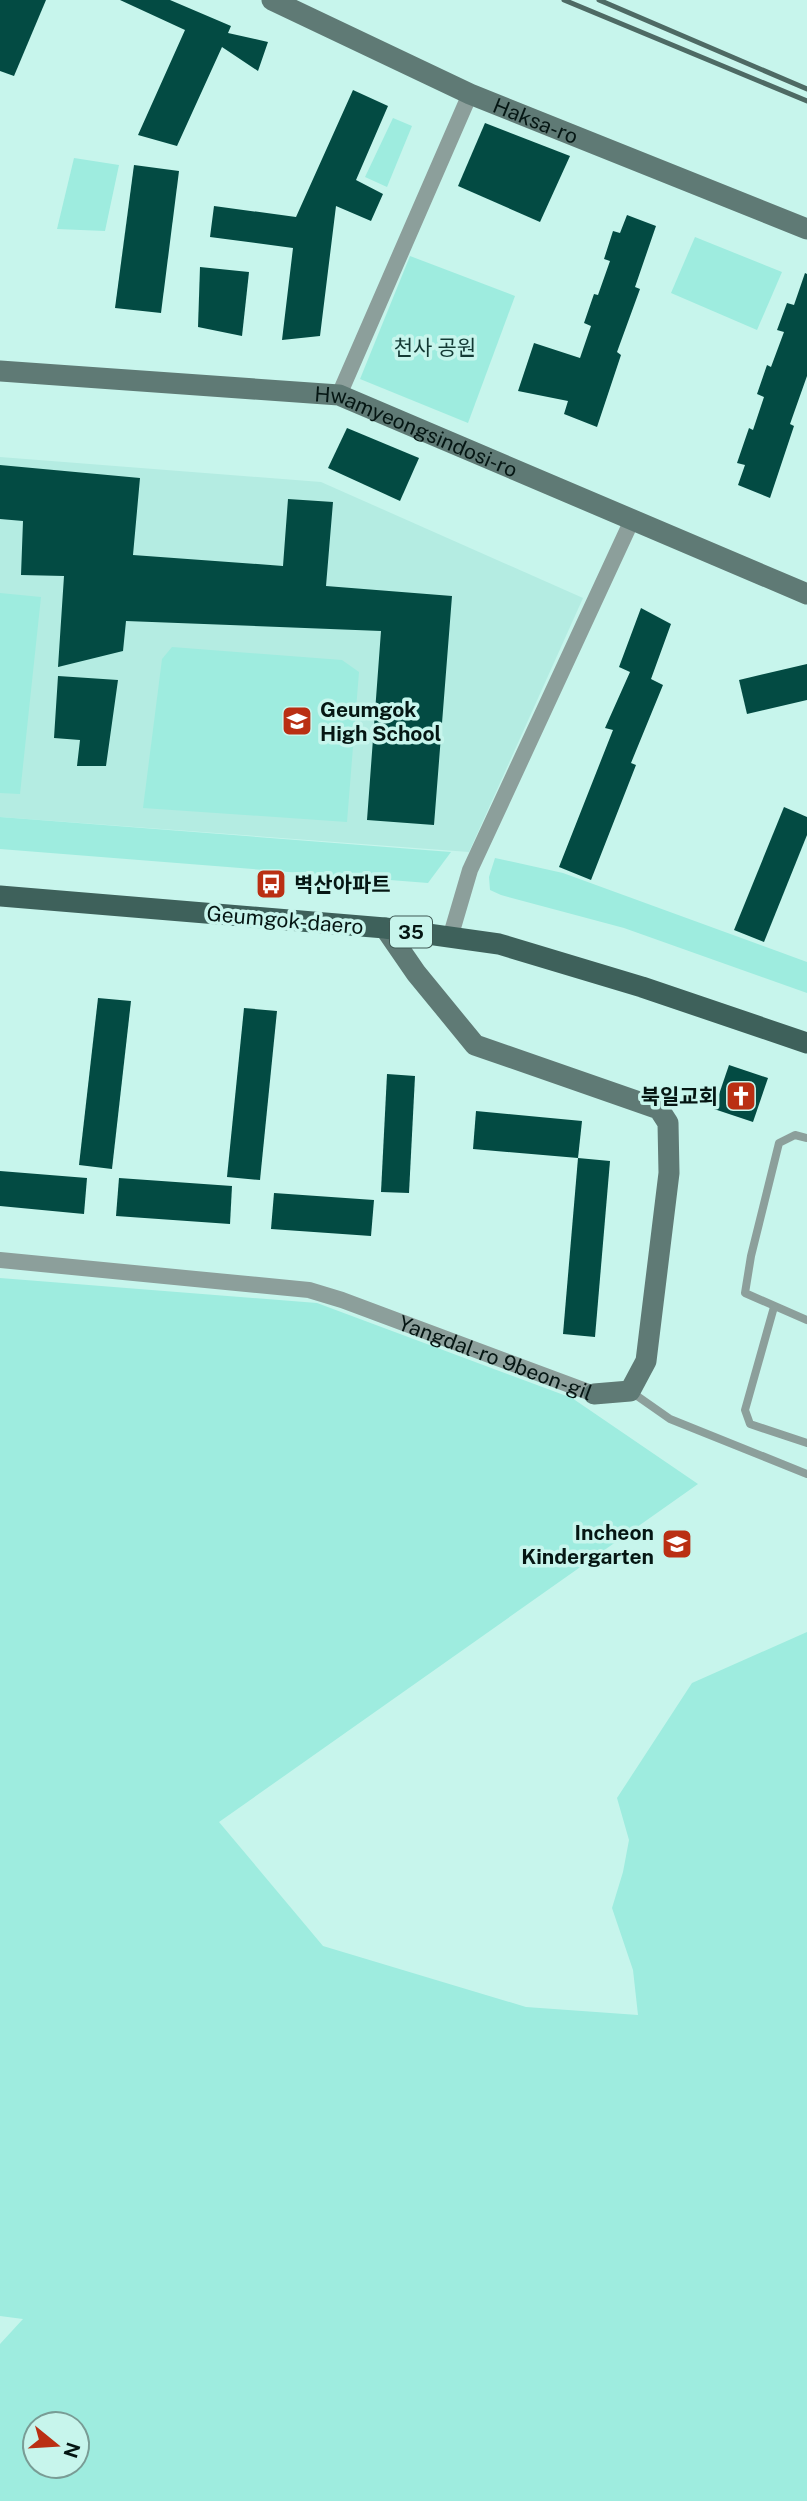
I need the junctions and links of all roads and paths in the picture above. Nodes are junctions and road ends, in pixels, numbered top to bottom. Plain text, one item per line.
1 (272, 0) edge
2 (470, 94) junction
3 (807, 229) edge
4 (0, 371) edge
5 (339, 395) junction
6 (632, 520) junction
7 (807, 594) edge
8 (0, 896) edge
9 (385, 928) junction
10 (424, 934) junction
11 (450, 938) junction
12 (416, 973) junction
13 (807, 1043) edge
14 (807, 1138) edge
15 (0, 1260) edge
16 (774, 1307) junction
17 (807, 1320) edge
18 (630, 1391) junction
19 (594, 1394) joint
20 (807, 1443) edge
21 (807, 1474) edge

1 - 2 main road, Haksa-ro
2 - 3 main road, Haksa-ro
2 - 5 street
4 - 5 main road, Hwamyeongsindosi-ro
5 - 6 main road, Hwamyeongsindosi-ro
6 - 7 main road, Hwamyeongsindosi-ro
6 - 11 street
8 - 9 main road, Geumgok-daero / 35
9 - 10 main road, Geumgok-daero / 35
9 - 12 main road
10 - 11 main road, Geumgok-daero / 35
10 - 12 main road
11 - 13 main road, Geumgok-daero / 35
12 - 18 main road
14 - 16 lane
15 - 19 street, Yangdal-ro 9beon-gil
16 - 17 lane
16 - 20 lane
18 - 19 main road, Yangdal-ro 9beon-gil
18 - 21 lane

